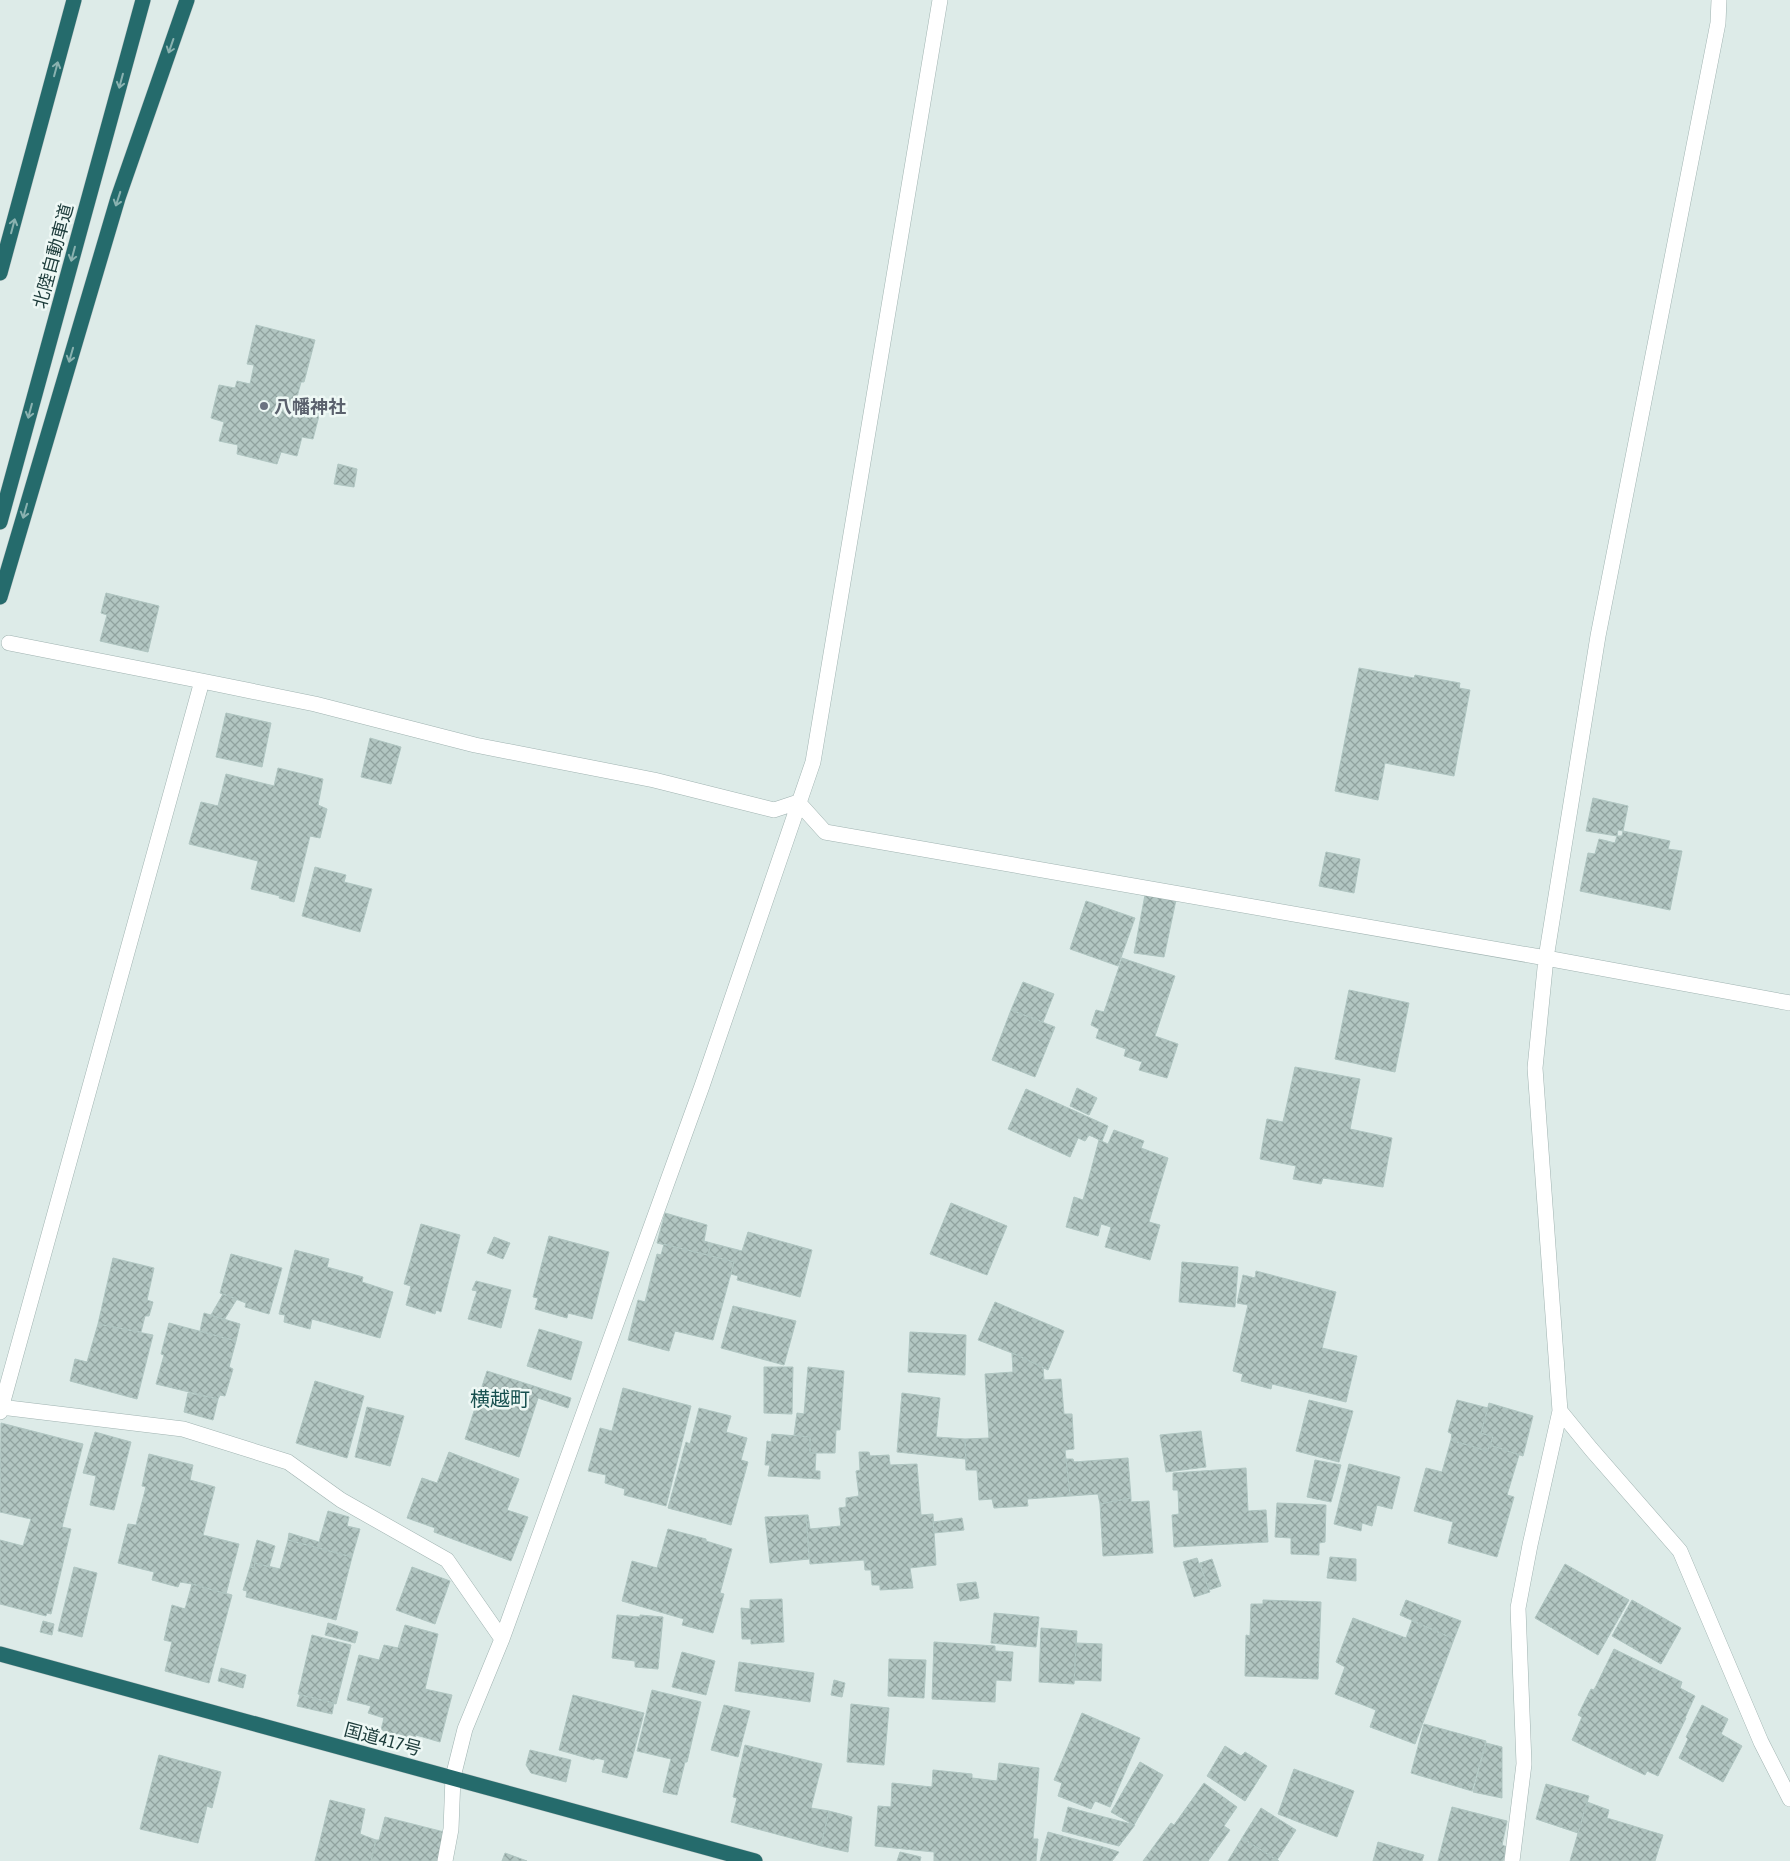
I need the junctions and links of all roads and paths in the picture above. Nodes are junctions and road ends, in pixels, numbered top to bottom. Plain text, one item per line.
1 (74, 0) edge
2 (143, 0) edge
3 (187, 0) edge
4 (940, 0) edge
5 (1719, 0) edge
6 (0, 273) edge
7 (0, 522) edge
8 (0, 597) edge
9 (9, 643) dead end
10 (202, 681) junction
11 (798, 802) junction
12 (1546, 958) junction
13 (1790, 1004) edge
14 (1, 1409) edge
15 (1560, 1411) junction
16 (502, 1639) junction
17 (0, 1654) edge
18 (453, 1777) junction
19 (1790, 1799) edge
20 (445, 1861) edge
21 (755, 1861) edge
22 (1512, 1861) edge

6 -> 1 highway
2 -> 7 highway, 北陸自動車道
3 -> 8 highway
4 - 11 street
5 - 12 street
9 - 10 street
10 - 11 street
10 - 14 street
11 - 12 street
11 - 16 street
12 - 13 street
12 - 15 street
14 - 16 street
15 - 19 street
15 - 22 street
16 - 18 street
17 - 18 highway, 国道417号
18 - 20 street
18 - 21 highway, 国道417号

